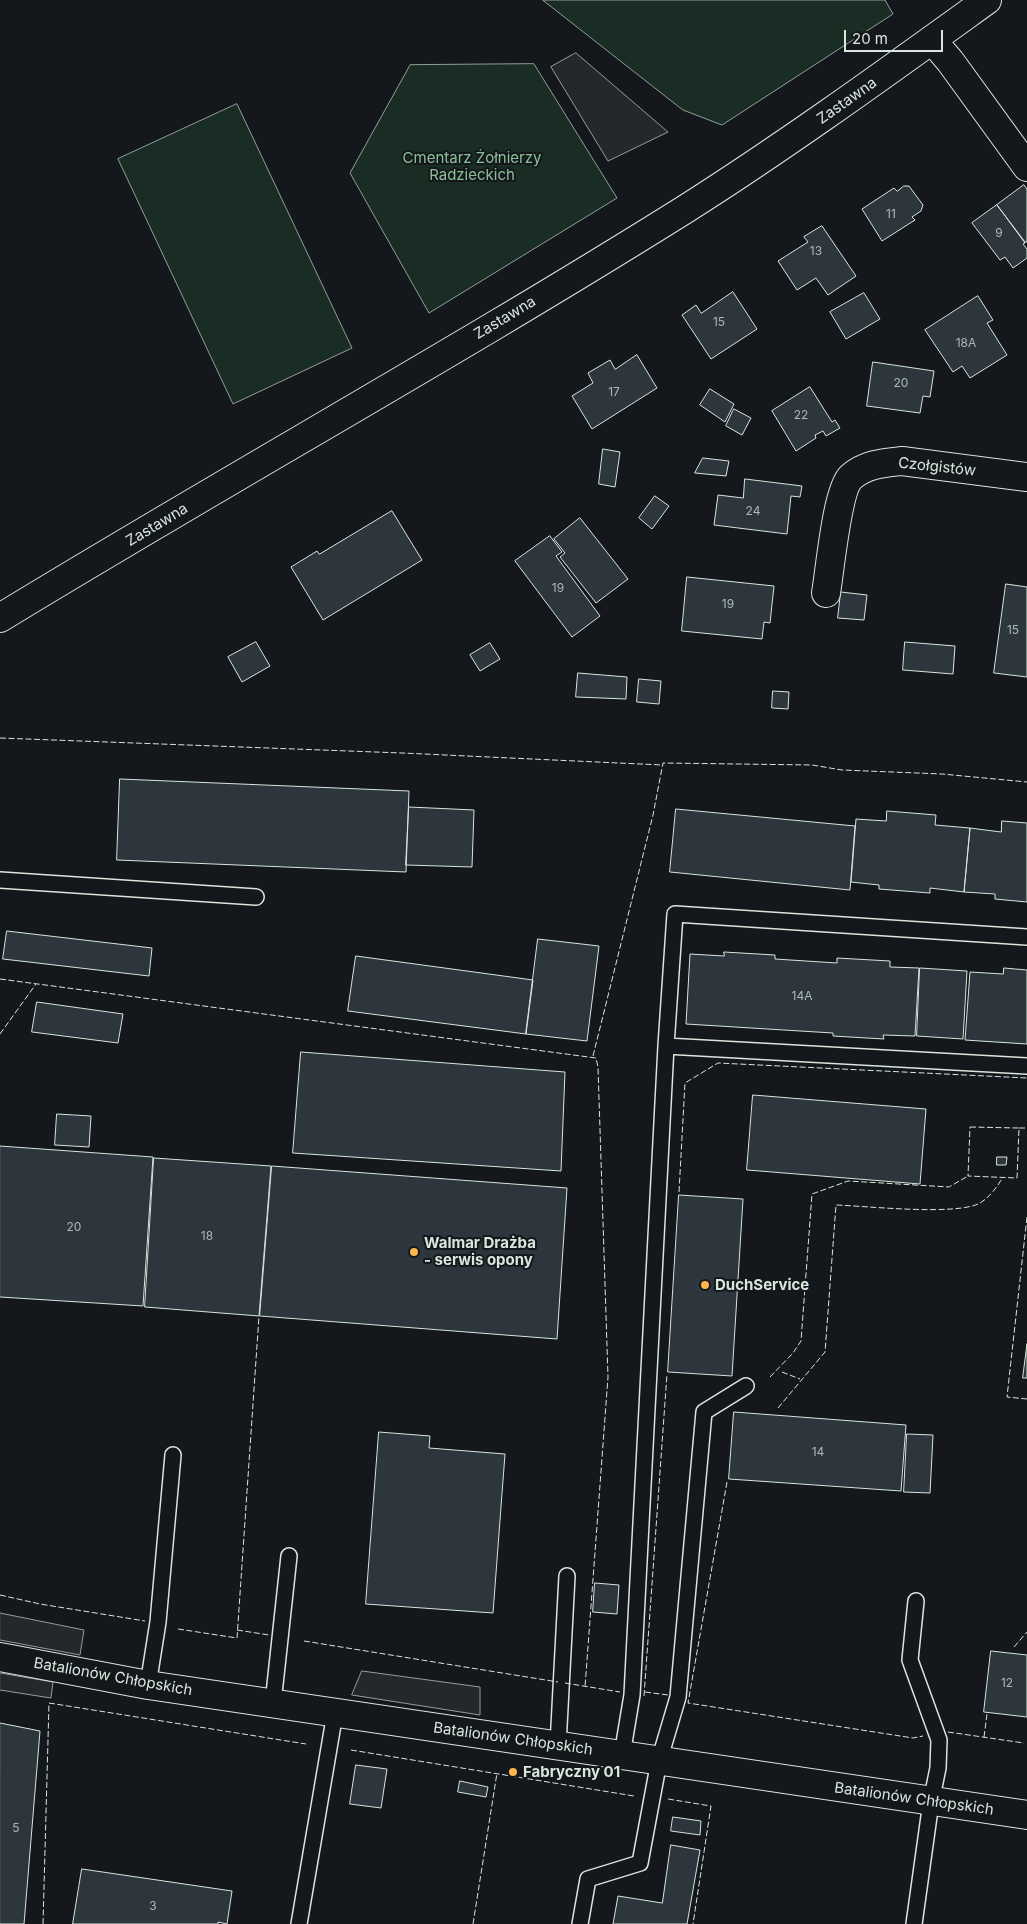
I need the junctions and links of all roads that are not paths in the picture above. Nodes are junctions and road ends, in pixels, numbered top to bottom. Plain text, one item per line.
1 (987, 0) edge
2 (932, 40) junction
3 (1027, 167) edge
4 (1027, 477) edge
5 (826, 593) dead end
6 (3, 612) edge
7 (0, 880) edge
8 (256, 897) dead end
9 (1027, 937) edge
10 (666, 1046) junction
11 (1027, 1066) edge
12 (746, 1386) dead end
13 (173, 1455) dead end
14 (289, 1556) dead end
15 (566, 1576) dead end
16 (916, 1601) dead end
17 (0, 1657) edge
18 (148, 1685) junction
19 (273, 1703) junction
20 (335, 1713) junction
21 (558, 1745) junction
22 (622, 1755) junction
23 (659, 1761) junction
24 (931, 1802) junction
25 (1027, 1815) edge
26 (299, 1924) edge
27 (580, 1924) edge
28 (914, 1924) edge

1 - 2 street, Zastawna
2 - 3 street
2 - 6 street, Zastawna
4 - 5 street, Czołgistów
7 - 8 lane
9 - 10 lane
10 - 11 lane
10 - 22 lane
12 - 23 lane
13 - 18 lane
14 - 19 lane
15 - 21 lane
16 - 24 lane
17 - 18 street, Batalionów Chłopskich
18 - 19 street, Batalionów Chłopskich
19 - 20 street, Batalionów Chłopskich
20 - 21 street, Batalionów Chłopskich
20 - 26 lane
21 - 22 street, Batalionów Chłopskich
22 - 23 street, Batalionów Chłopskich
23 - 24 street, Batalionów Chłopskich
23 - 27 lane
24 - 25 street, Batalionów Chłopskich
24 - 28 lane

